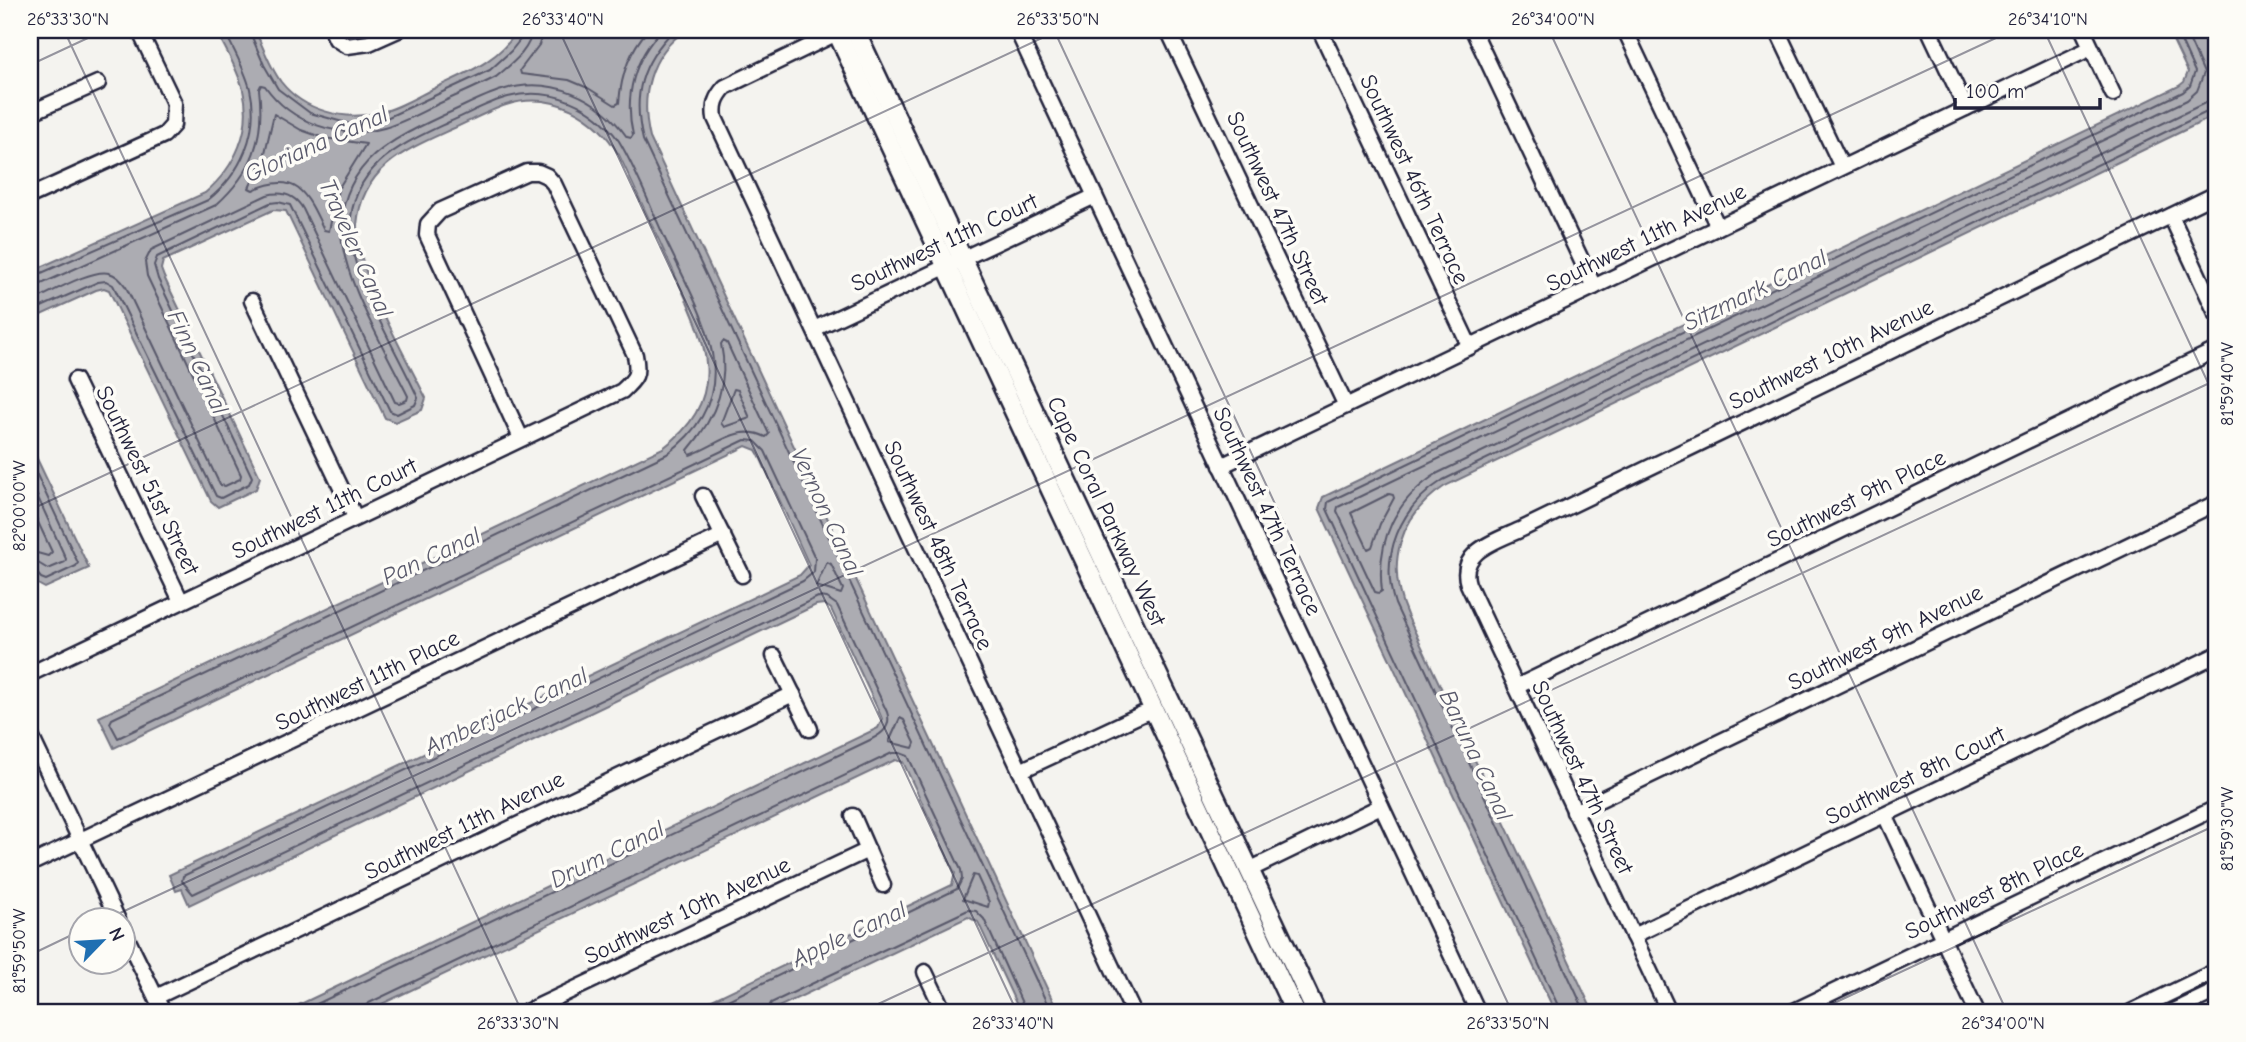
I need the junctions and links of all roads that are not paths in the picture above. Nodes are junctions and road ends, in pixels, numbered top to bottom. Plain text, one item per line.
1 (139, 30) edge
2 (332, 30) edge
3 (398, 30) edge
4 (855, 30) edge
5 (1017, 30) edge
6 (1168, 30) edge
7 (1320, 30) edge
8 (1473, 30) edge
9 (1625, 30) edge
10 (1777, 30) edge
11 (1929, 30) edge
12 (2083, 30) edge
13 (836, 31) edge
14 (2091, 48) junction
15 (98, 83) dead end
16 (2113, 94) dead end
17 (1966, 108) junction
18 (30, 113) edge
19 (1842, 167) junction
20 (2216, 194) edge
21 (1095, 196) junction
22 (30, 197) edge
23 (2171, 216) junction
24 (1718, 227) junction
25 (954, 263) junction
26 (1594, 287) junction
27 (252, 301) dead end
28 (2216, 313) edge
29 (814, 329) junction
30 (1470, 347) junction
31 (2216, 350) edge
32 (75, 380) dead end
33 (1346, 406) junction
34 (521, 438) junction
35 (1221, 466) junction
36 (703, 496) dead end
37 (2216, 503) edge
38 (355, 517) junction
39 (723, 535) junction
40 (1468, 559) joint
41 (742, 575) dead end
42 (1096, 585) junction
43 (181, 601) junction
44 (2216, 655) edge
45 (774, 656) dead end
46 (30, 674) edge
47 (1516, 687) junction
48 (1164, 689) junction
49 (793, 694) junction
50 (1154, 711) junction
51 (810, 729) dead end
52 (30, 734) edge
53 (1020, 771) junction
54 (1381, 806) junction
55 (2216, 808) edge
56 (1574, 812) junction
57 (1885, 815) junction
58 (853, 816) dead end
59 (1227, 823) junction
60 (80, 840) junction
61 (867, 850) junction
62 (30, 864) edge
63 (1249, 870) junction
64 (883, 885) dead end
65 (112, 906) edge
66 (1633, 936) junction
67 (1944, 940) junction
68 (136, 956) edge
69 (2216, 971) edge
70 (925, 972) dead end
71 (2216, 991) edge
72 (156, 997) junction
73 (939, 1011) edge
74 (163, 1012) edge
75 (527, 1012) edge
76 (1133, 1012) edge
77 (1295, 1012) edge
78 (1316, 1012) edge
79 (1478, 1012) edge
80 (1669, 1012) edge
81 (1792, 1012) edge
82 (1978, 1012) edge
83 (2131, 1012) edge
84 (2172, 1012) edge

1 - 22 street
2 - 3 street
4 - 25 main road, Cape Coral Parkway West
5 - 21 street, Southwest 47th Terrace
6 - 33 street, Southwest 47th Street
7 - 30 street, Southwest 46th Terrace
8 - 26 street
9 - 24 street
10 - 19 street
11 - 17 street
12 - 14 street
13 - 25 main road, Cape Coral Parkway West
13 - 29 street, Southwest 48th Terrace
14 - 16 street
14 - 17 street, Southwest 11th Avenue
15 - 18 street
17 - 19 street, Southwest 11th Avenue
19 - 24 street, Southwest 11th Avenue
20 - 23 street, Southwest 10th Avenue
21 - 25 street, Southwest 11th Court
21 - 35 street, Southwest 47th Terrace
23 - 28 street
23 - 40 street, Southwest 10th Avenue
24 - 26 street, Southwest 11th Avenue
25 - 29 street, Southwest 11th Court
25 - 42 main road, Cape Coral Parkway West
25 - 48 main road, Cape Coral Parkway West
26 - 30 street, Southwest 11th Avenue
27 - 38 street
29 - 53 street, Southwest 48th Terrace
30 - 33 street, Southwest 11th Avenue
31 - 47 street, Southwest 9th Place
32 - 43 street, Southwest 51st Street
33 - 35 street, Southwest 11th Avenue
34 - 34 street, Southwest 11th Court
34 - 38 street, Southwest 11th Court
35 - 54 street, Southwest 47th Terrace
36 - 39 street
37 - 56 street, Southwest 9th Avenue
38 - 43 street, Southwest 11th Court
39 - 41 street
39 - 60 street, Southwest 11th Place
40 - 47 street, Southwest 47th Street
42 - 48 main road
42 - 50 main road, Cape Coral Parkway West
43 - 46 street, Southwest 11th Court
44 - 57 street, Southwest 8th Court
45 - 49 street
47 - 56 street, Southwest 47th Street
48 - 59 main road, Cape Coral Parkway West
49 - 51 street
49 - 72 street, Southwest 11th Avenue
50 - 53 street
50 - 59 main road
50 - 77 main road, Cape Coral Parkway West
52 - 60 street
53 - 76 street, Southwest 48th Terrace
54 - 63 street
54 - 79 street, Southwest 47th Terrace
55 - 67 street, Southwest 8th Place
56 - 66 street, Southwest 47th Street
57 - 66 street, Southwest 8th Court
57 - 67 street
58 - 61 street
59 - 63 main road, Cape Coral Parkway West
60 - 62 street, Southwest 11th Place
60 - 65 street
61 - 64 street
61 - 75 street, Southwest 10th Avenue
63 - 78 main road, Cape Coral Parkway West
66 - 80 street, Southwest 47th Street
67 - 81 street, Southwest 8th Place
67 - 82 street
68 - 72 street
69 - 83 street
70 - 73 street
71 - 84 street
72 - 74 street

